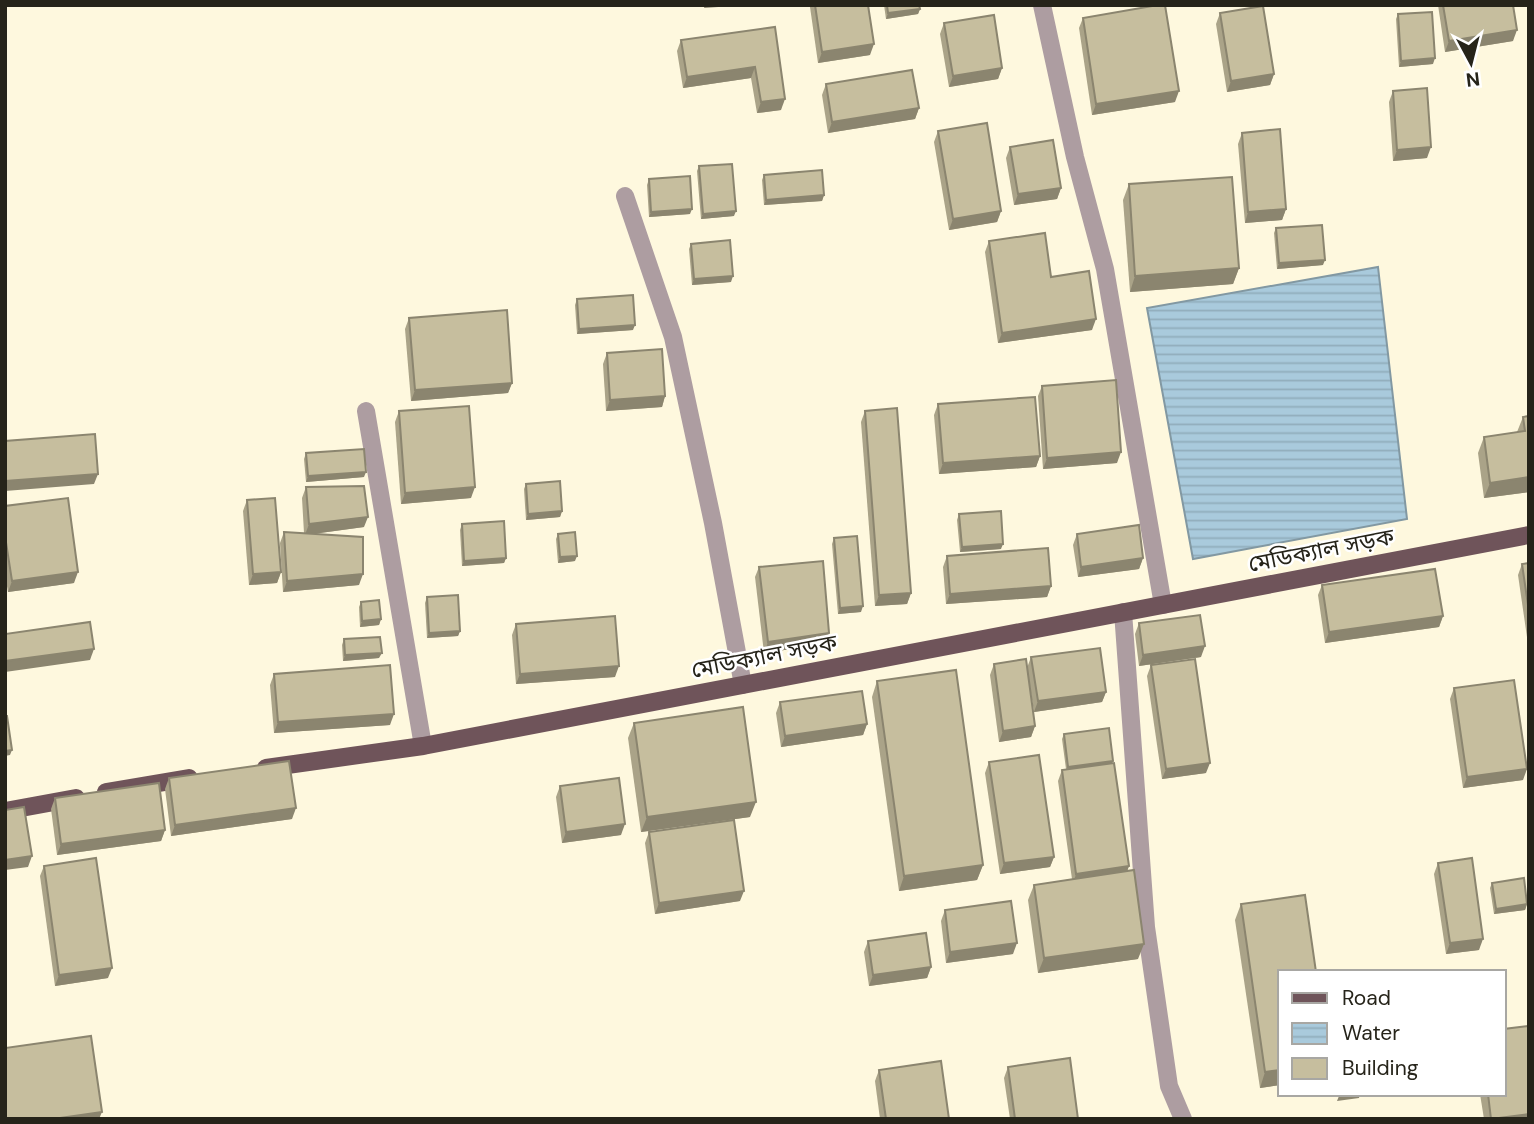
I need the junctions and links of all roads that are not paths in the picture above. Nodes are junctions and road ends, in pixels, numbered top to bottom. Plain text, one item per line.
1 (1042, 5) edge
2 (625, 196) dead end
3 (366, 411) dead end
4 (1529, 535) edge
5 (1163, 605) junction
6 (1123, 612) junction
7 (743, 685) junction
8 (423, 746) junction
9 (243, 771) edge
10 (202, 777) edge
11 (5, 811) edge
12 (1183, 1119) edge

1 - 5 street
2 - 7 street
3 - 8 street
4 - 5 main road, মেডিক্যাল সড়ক
5 - 6 main road, মেডিক্যাল সড়ক
6 - 7 main road, মেডিক্যাল সড়ক
6 - 12 street
7 - 8 main road, মেডিক্যাল সড়ক
8 - 9 main road, মেডিক্যাল সড়ক
10 - 11 main road

